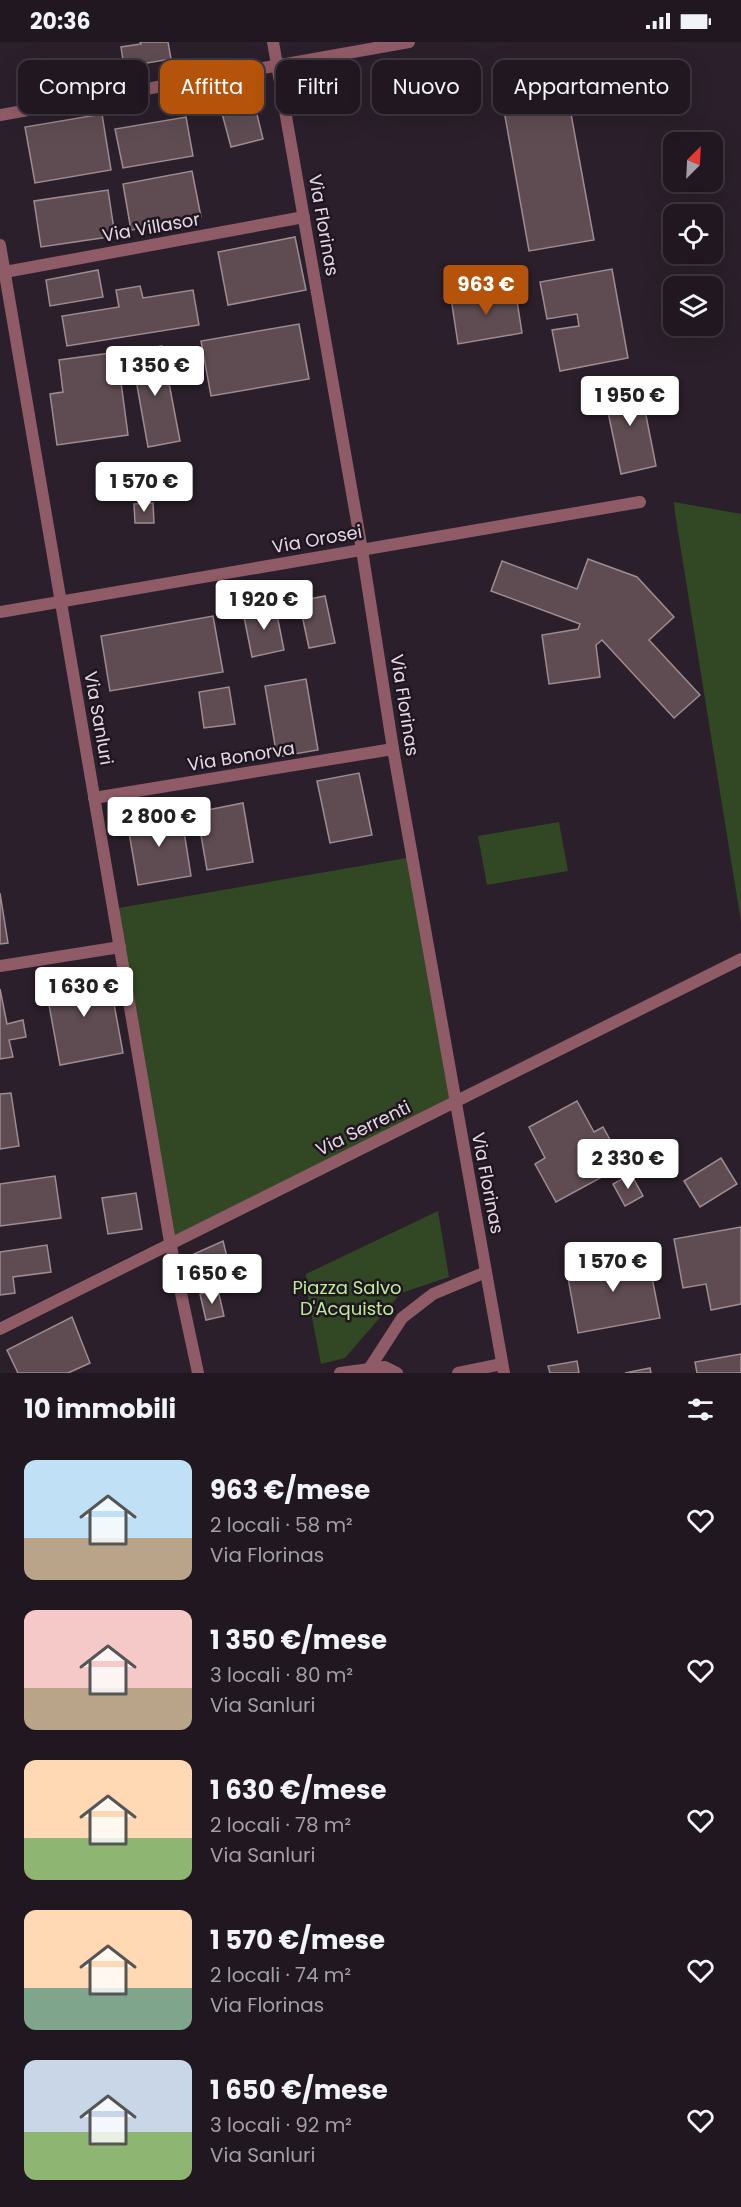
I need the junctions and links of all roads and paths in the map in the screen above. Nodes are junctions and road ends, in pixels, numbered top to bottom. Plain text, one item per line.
1 (273, 42) edge
2 (409, 42) edge
3 (276, 60) edge
4 (310, 60) edge
5 (276, 66) edge
6 (286, 114) edge
7 (0, 115) edge
8 (304, 217) junction
9 (0, 245) edge
10 (5, 272) junction
11 (640, 502) dead end
12 (362, 550) junction
13 (61, 602) junction
14 (0, 612) edge
15 (393, 749) junction
16 (94, 798) junction
17 (120, 948) junction
18 (741, 959) edge
19 (0, 966) edge
20 (455, 1103) junction
21 (170, 1242) junction
22 (486, 1272) junction
23 (0, 1329) edge
24 (503, 1368) edge
25 (369, 1369) junction
26 (198, 1373) edge
27 (340, 1373) edge
28 (397, 1373) edge
29 (458, 1373) edge

1 - 3 street, Via Florinas
2 - 4 street
5 - 7 street
6 - 8 street, Via Florinas
8 - 10 street, Via Villasor
8 - 12 street, Via Florinas
9 - 10 street, Via Sanluri
10 - 13 street, Via Sanluri
11 - 12 street, Via Orosei
12 - 13 street, Via Orosei
12 - 15 street, Via Florinas
13 - 14 street, Via Orosei
13 - 16 street, Via Sanluri
15 - 16 street, Via Bonorva
15 - 20 street, Via Florinas
16 - 17 street, Via Sanluri
17 - 19 street
17 - 21 street, Via Sanluri
18 - 20 street, Via Serrenti
20 - 21 street, Via Serrenti
20 - 22 street, Via Florinas
21 - 23 street, Via Serrenti
21 - 26 street, Via Sanluri
22 - 24 street, Via Florinas
22 - 25 street
24 - 29 street
25 - 27 street
25 - 28 street

